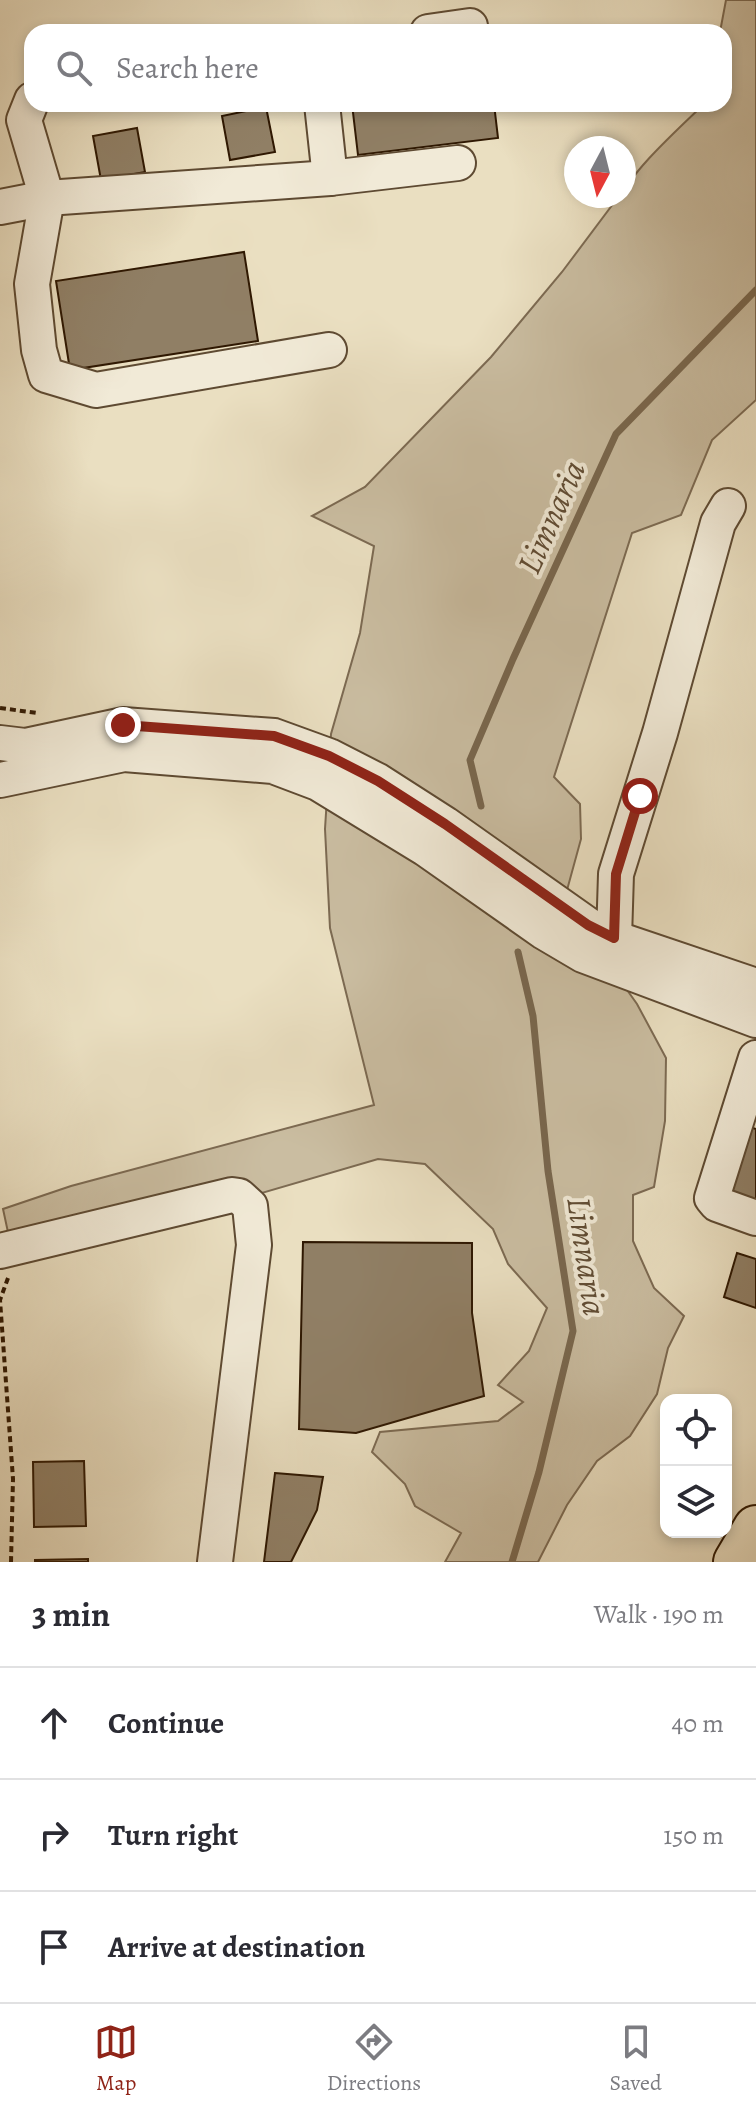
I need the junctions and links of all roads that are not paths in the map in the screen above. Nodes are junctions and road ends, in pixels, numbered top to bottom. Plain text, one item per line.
1 (27, 112) edge
2 (323, 112) edge
3 (458, 163) dead end
4 (330, 178) junction
5 (47, 198) junction
6 (0, 207) edge
7 (329, 350) dead end
8 (728, 506) dead end
9 (0, 743) edge
10 (0, 780) edge
11 (436, 837) junction
12 (552, 918) junction
13 (614, 938) junction
14 (756, 986) edge
15 (756, 1020) edge
16 (756, 1058) edge
17 (756, 1218) edge
18 (9, 1261) edge
19 (756, 1528) edge
20 (215, 1562) edge
21 (736, 1562) edge

1 - 5 street
2 - 4 street
3 - 4 street
4 - 5 street
5 - 6 street
5 - 7 street
8 - 13 street
9 - 11 street
10 - 11 street
11 - 12 street
12 - 13 street
12 - 15 street
13 - 14 street
16 - 17 street
18 - 20 street
19 - 21 highway

